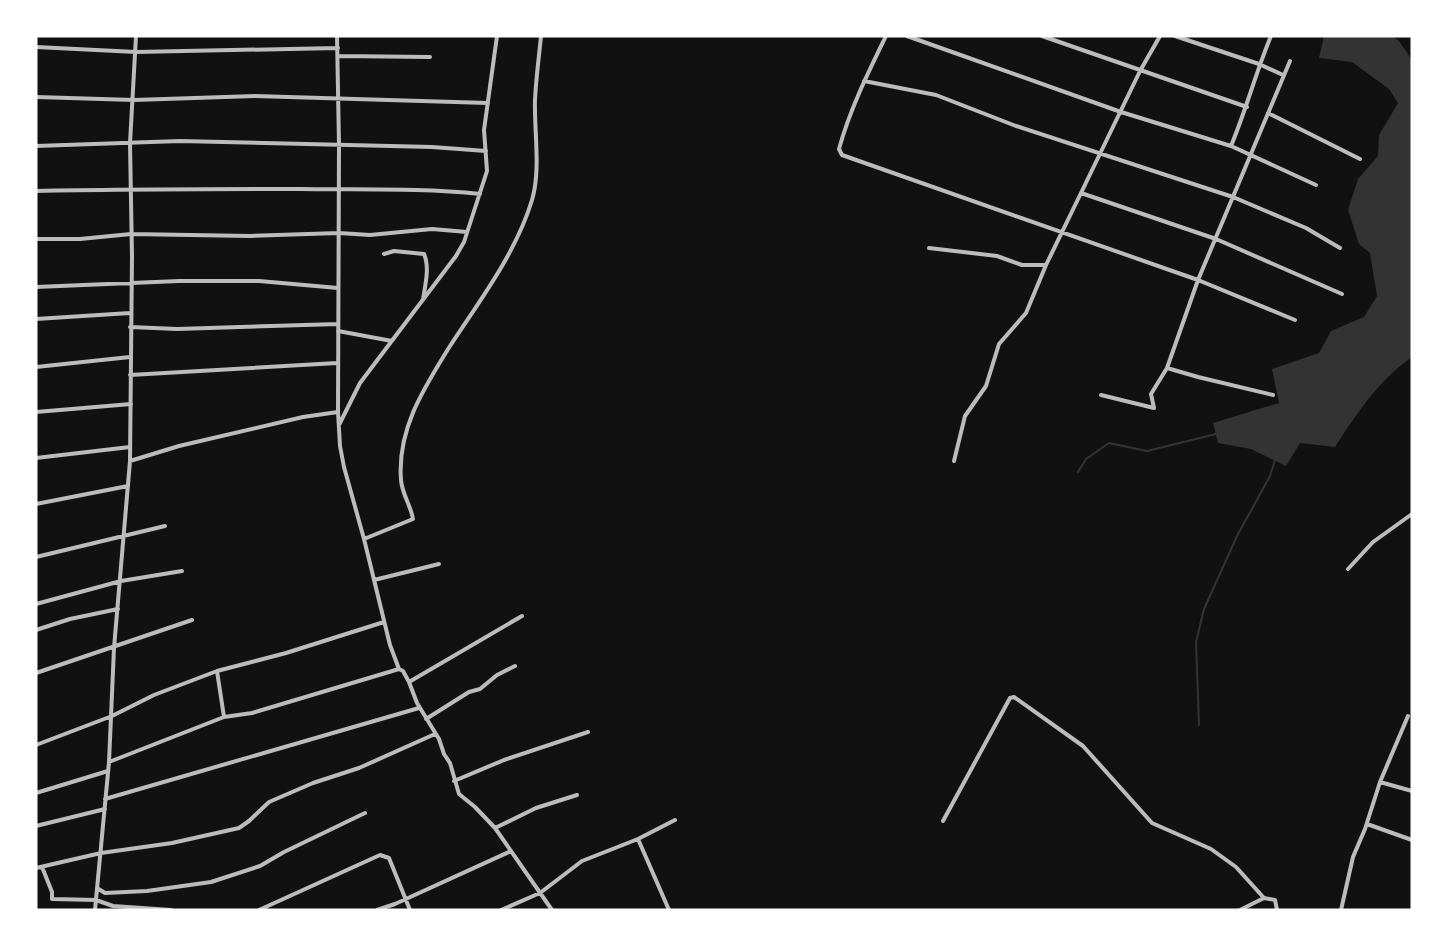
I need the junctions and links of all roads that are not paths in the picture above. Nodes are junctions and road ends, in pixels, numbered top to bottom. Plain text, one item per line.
1 (136, 36) edge
2 (337, 36) edge
3 (497, 36) edge
4 (541, 36) edge
5 (907, 36) edge
6 (1042, 36) edge
7 (1160, 36) edge
8 (1175, 36) edge
9 (1271, 36) edge
10 (884, 37) edge
11 (36, 47) edge
12 (338, 48) junction
13 (136, 52) junction
14 (338, 56) junction
15 (430, 57) dead end
16 (1290, 61) dead end
17 (1259, 64) junction
18 (1140, 71) junction
19 (1284, 75) junction
20 (864, 81) junction
21 (36, 97) edge
22 (339, 97) junction
23 (134, 100) junction
24 (488, 103) junction
25 (1247, 107) junction
26 (1121, 112) junction
27 (1268, 113) junction
28 (130, 143) junction
29 (339, 145) junction
30 (36, 146) edge
31 (1231, 146) junction
32 (486, 151) junction
33 (1101, 153) junction
34 (1250, 154) junction
35 (1359, 159) dead end
36 (1316, 185) dead end
37 (131, 188) junction
38 (339, 189) junction
39 (36, 192) edge
40 (1081, 193) junction
41 (480, 194) junction
42 (1233, 197) junction
43 (339, 232) junction
44 (467, 232) junction
45 (1062, 232) junction
46 (131, 234) junction
47 (36, 239) edge
48 (1216, 239) junction
49 (929, 248) dead end
50 (1340, 248) dead end
51 (384, 254) dead end
52 (1046, 265) junction
53 (1198, 280) junction
54 (130, 284) junction
55 (36, 287) edge
56 (338, 288) junction
57 (1342, 294) dead end
58 (422, 301) junction
59 (130, 313) junction
60 (36, 319) edge
61 (1295, 320) dead end
62 (338, 324) junction
63 (130, 327) junction
64 (338, 331) junction
65 (392, 341) junction
66 (130, 357) junction
67 (337, 363) junction
68 (36, 367) edge
69 (1167, 368) junction
70 (130, 375) junction
71 (1273, 394) dead end
72 (1101, 395) dead end
73 (130, 404) junction
74 (36, 412) edge
75 (338, 412) junction
76 (339, 425) junction
77 (130, 447) junction
78 (36, 458) edge
79 (130, 461) junction
80 (954, 461) dead end
81 (128, 486) junction
82 (36, 504) edge
83 (1412, 514) edge
84 (165, 526) dead end
85 (123, 535) junction
86 (364, 539) junction
87 (36, 557) edge
88 (439, 564) dead end
89 (1348, 569) dead end
90 (182, 571) dead end
91 (374, 580) junction
92 (121, 581) junction
93 (36, 604) edge
94 (118, 609) junction
95 (522, 616) dead end
96 (192, 620) dead end
97 (384, 622) junction
98 (36, 630) edge
99 (114, 648) junction
100 (515, 666) dead end
101 (399, 669) junction
102 (217, 671) junction
103 (36, 673) edge
104 (409, 682) junction
105 (419, 708) junction
106 (112, 716) junction
107 (1408, 716) dead end
108 (224, 717) junction
109 (426, 719) junction
110 (588, 732) dead end
111 (435, 734) junction
112 (36, 745) edge
113 (109, 762) junction
114 (108, 771) junction
115 (454, 781) junction
116 (1380, 782) junction
117 (1412, 791) edge
118 (36, 793) edge
119 (577, 795) dead end
120 (105, 799) junction
121 (105, 809) junction
122 (365, 813) dead end
123 (675, 820) dead end
124 (943, 821) dead end
125 (1367, 824) junction
126 (36, 826) edge
127 (495, 828) junction
128 (638, 839) junction
129 (1412, 840) edge
130 (511, 851) junction
131 (101, 854) junction
132 (42, 867) junction
133 (36, 868) edge
134 (97, 888) junction
135 (540, 892) junction
136 (1264, 897) junction
137 (406, 899) junction
138 (96, 900) junction
139 (95, 910) edge
140 (171, 910) edge
141 (260, 910) edge
142 (377, 910) edge
143 (410, 910) edge
144 (501, 910) edge
145 (552, 910) edge
146 (669, 910) edge
147 (1240, 910) edge
148 (1276, 910) edge
149 (1341, 910) edge

1 - 13 street
2 - 12 street
3 - 24 street
4 - 86 street
5 - 26 street
6 - 18 street
7 - 18 street
8 - 17 street
9 - 17 street
10 - 20 street
11 - 13 street
12 - 13 street
12 - 14 street
13 - 23 street
14 - 15 street
14 - 22 street
16 - 19 street
17 - 19 street
17 - 25 street
18 - 25 street
18 - 26 street
19 - 27 street
20 - 33 street
20 - 45 street
21 - 23 street
22 - 23 street
22 - 24 street
22 - 29 street
23 - 28 street
24 - 32 street
25 - 31 street
26 - 31 street
26 - 33 street
27 - 34 street
27 - 35 street
28 - 29 street
28 - 30 street
28 - 37 street
29 - 32 street
29 - 38 street
31 - 34 street
32 - 41 street
33 - 40 street
33 - 42 street
34 - 36 street
34 - 42 street
37 - 38 street
37 - 39 street
37 - 46 street
38 - 41 street
38 - 43 street
40 - 45 street
40 - 48 street
41 - 44 street
42 - 48 street
42 - 50 street
43 - 44 street
43 - 46 street
43 - 56 street
44 - 58 street
45 - 52 street
45 - 53 street
46 - 47 street
46 - 54 street
48 - 53 street
48 - 57 street
49 - 52 street
51 - 58 street
52 - 80 street
53 - 61 street
53 - 69 street
54 - 55 street
54 - 56 street
54 - 59 street
56 - 62 street
58 - 65 street
59 - 60 street
59 - 63 street
62 - 63 street
62 - 64 street
63 - 66 street
64 - 65 street
64 - 67 street
65 - 76 street
66 - 68 street
66 - 70 street
67 - 70 street
67 - 75 street
69 - 71 street
69 - 72 street
70 - 73 street
73 - 74 street
73 - 77 street
75 - 76 street
75 - 79 street
76 - 86 street
77 - 78 street
77 - 79 street
79 - 81 street
81 - 82 street
81 - 85 street
83 - 89 street
84 - 85 street
85 - 87 street
85 - 92 street
86 - 91 street
88 - 91 street
90 - 92 street
91 - 97 street
92 - 93 street
92 - 94 street
94 - 98 street
94 - 99 street
95 - 104 street
96 - 99 street
97 - 101 street
97 - 102 street
99 - 103 street
99 - 106 street
100 - 109 street
101 - 104 street
101 - 108 street
102 - 106 street
102 - 108 street
104 - 105 street
105 - 109 street
105 - 120 street
106 - 112 street
106 - 113 street
107 - 116 street
108 - 113 street
109 - 111 street
110 - 115 street
111 - 115 street
111 - 131 street
113 - 114 street
114 - 118 street
114 - 120 street
115 - 127 street
116 - 117 street
116 - 125 street
119 - 127 street
120 - 121 street
121 - 126 street
121 - 131 street
122 - 134 street
123 - 128 street
124 - 136 street
125 - 129 street
125 - 149 street
127 - 130 street
128 - 135 street
128 - 146 street
130 - 135 street
130 - 137 street
131 - 132 street
131 - 134 street
132 - 133 street
132 - 138 street
134 - 138 street
135 - 144 street
135 - 145 street
136 - 147 street
136 - 148 street
137 - 141 street
137 - 142 street
137 - 143 street
138 - 139 street
138 - 140 street

